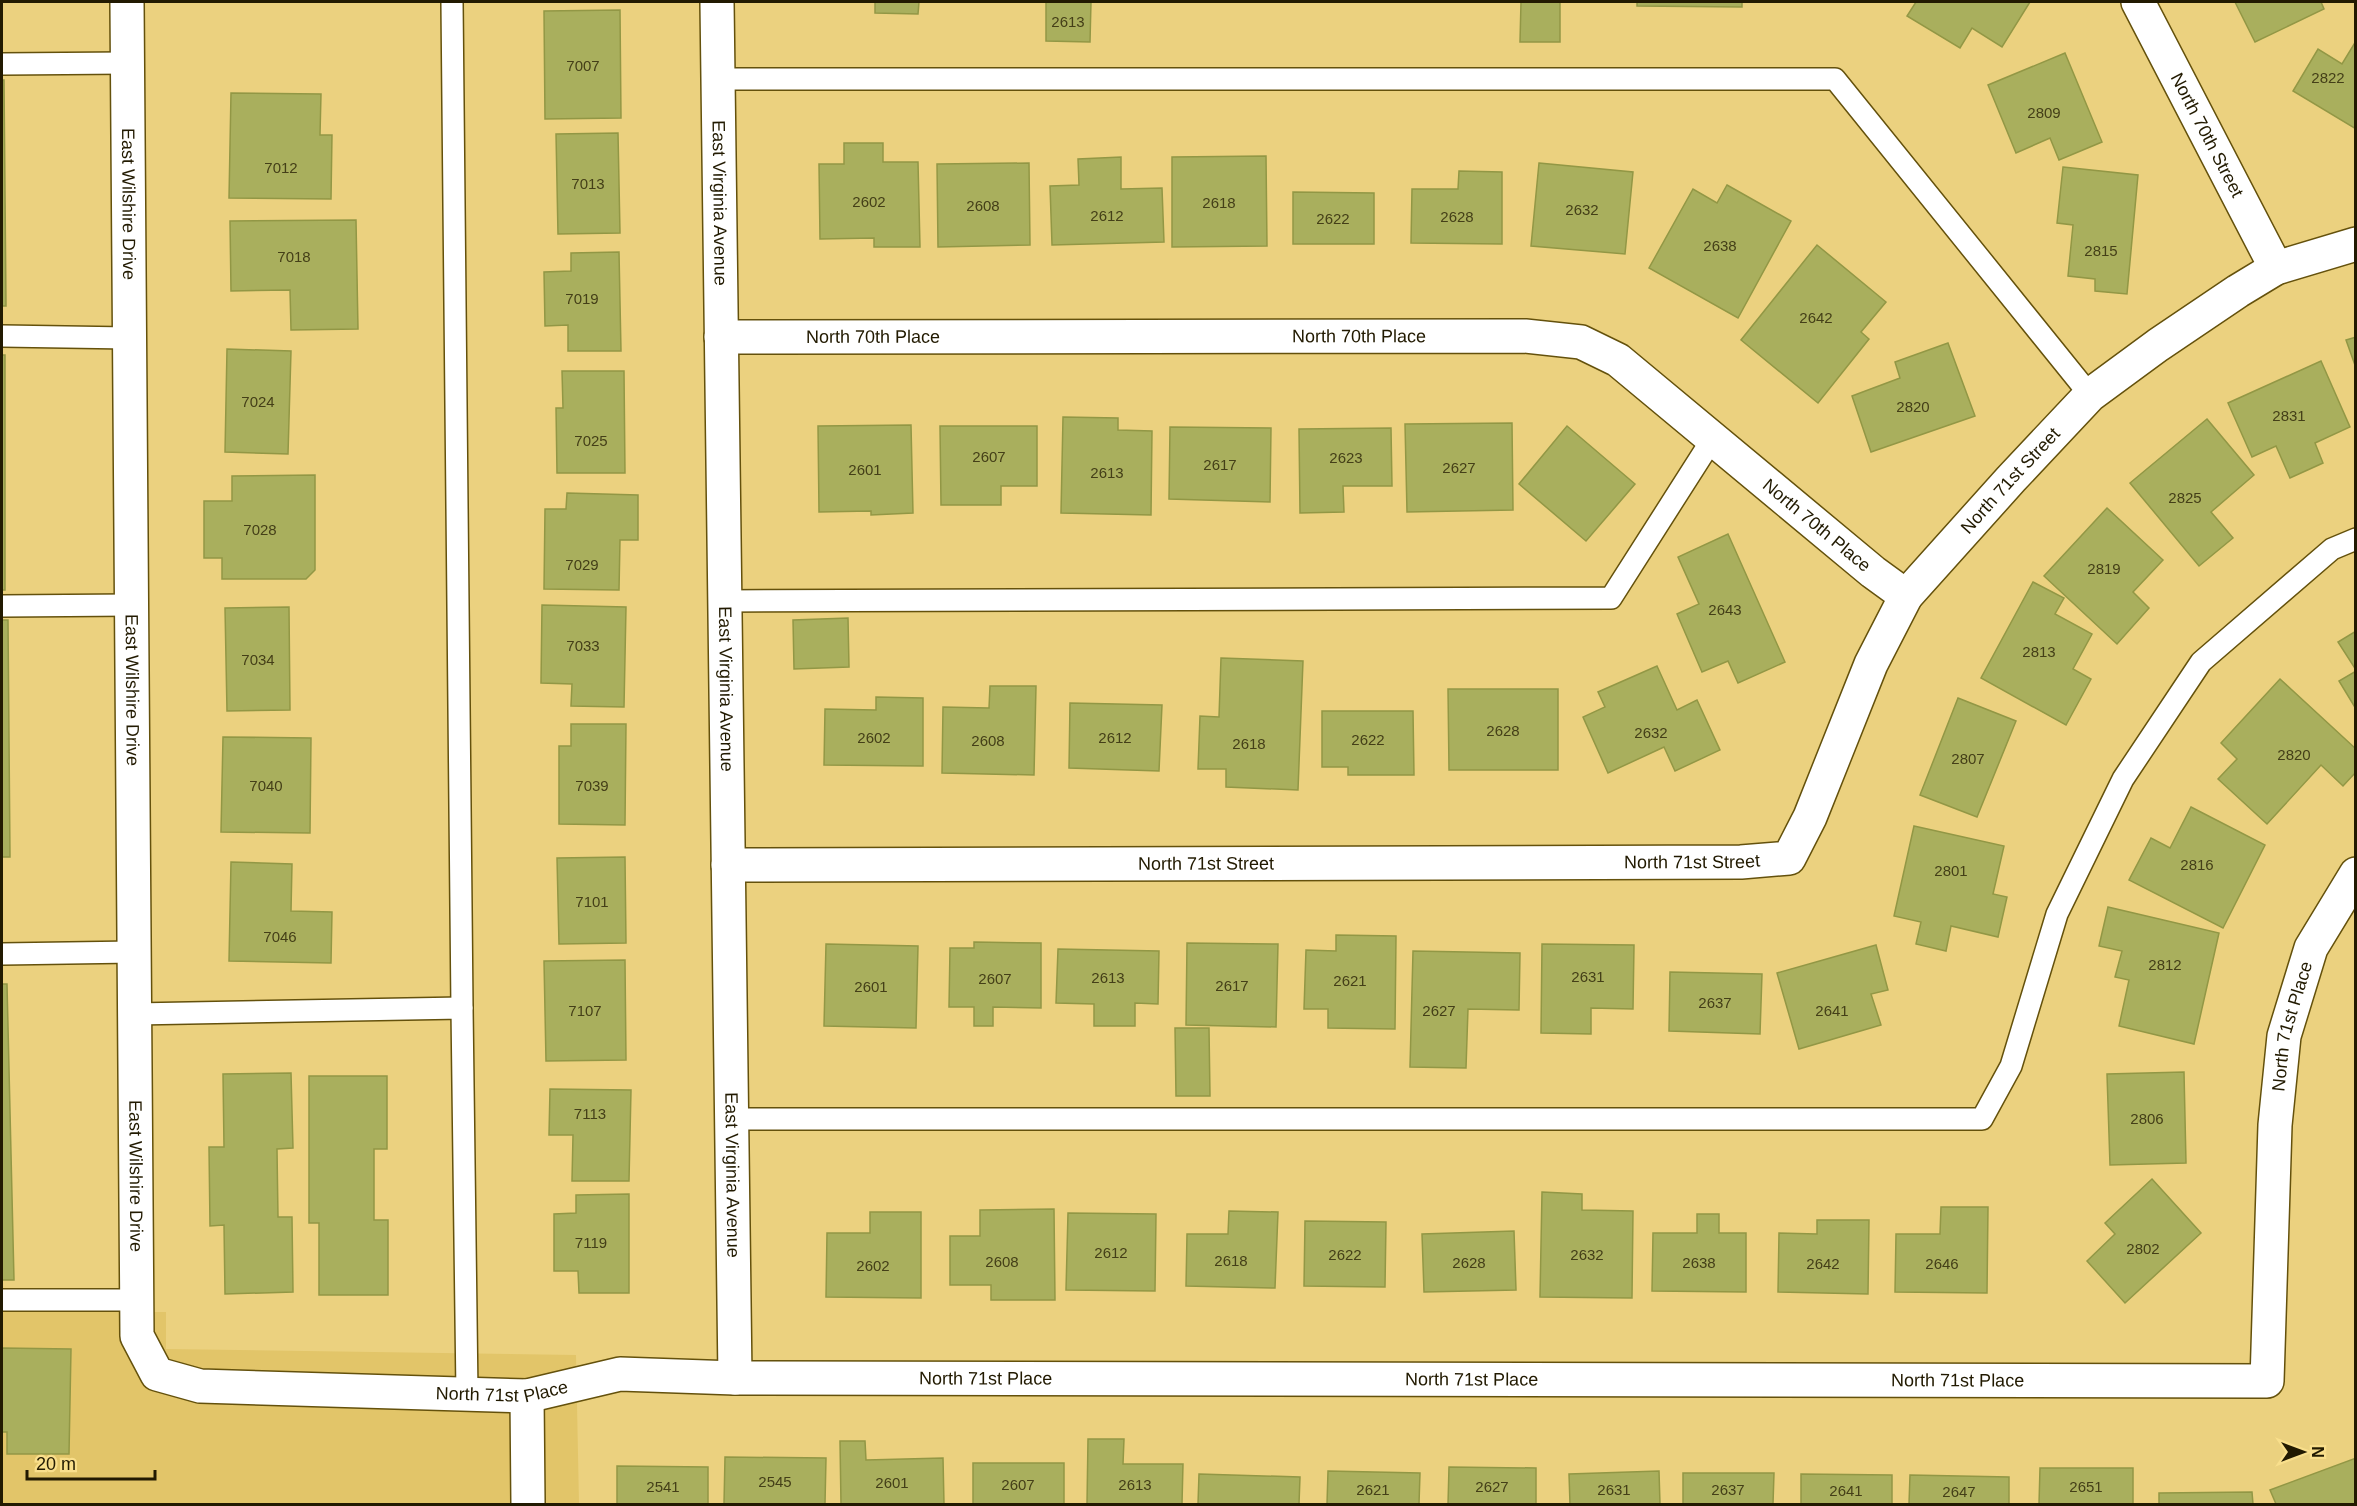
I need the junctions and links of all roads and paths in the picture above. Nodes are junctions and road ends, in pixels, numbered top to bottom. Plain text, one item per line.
1 (127, 2) edge
2 (452, 2) edge
3 (717, 2) edge
4 (2138, 2) edge
5 (127, 63) junction
6 (2, 64) edge
7 (718, 79) junction
8 (2355, 244) edge
9 (2276, 268) junction
10 (2, 336) edge
11 (721, 337) junction
12 (129, 338) junction
13 (2090, 395) junction
14 (1713, 438) junction
15 (2355, 539) edge
16 (1906, 596) junction
17 (725, 601) junction
18 (132, 605) junction
19 (2, 606) edge
20 (728, 865) junction
21 (2355, 874) edge
22 (134, 952) junction
23 (2, 954) edge
24 (462, 1008) junction
25 (135, 1014) junction
26 (732, 1119) junction
27 (2, 1300) edge
28 (137, 1300) junction
29 (157, 1374) joint
30 (735, 1378) junction
31 (467, 1394) junction
32 (527, 1396) junction
33 (528, 1504) edge

1 - 5 street, East Wilshire Drive
2 - 24 lane
3 - 7 street, East Virginia Avenue
4 - 9 street, North 70th Street
5 - 6 lane
5 - 12 street, East Wilshire Drive
7 - 11 street, East Virginia Avenue
7 - 13 lane
8 - 9 street, North 71st Street
9 - 13 street, North 71st Street
10 - 12 lane
11 - 14 street, North 70th Place
11 - 17 street, East Virginia Avenue
12 - 18 street, East Wilshire Drive
13 - 16 street, North 71st Street
14 - 16 street, North 70th Place
14 - 17 lane
15 - 26 lane
16 - 20 street, North 71st Street
17 - 20 street, East Virginia Avenue
18 - 19 lane
18 - 22 street, East Wilshire Drive
20 - 26 street, East Virginia Avenue
21 - 30 street, North 71st Place
22 - 23 lane
22 - 25 street, East Wilshire Drive
24 - 25 lane
24 - 31 lane
25 - 28 street, East Wilshire Drive
26 - 30 street, East Virginia Avenue
27 - 28 lane
28 - 29 street, East Wilshire Drive
29 - 31 street, North 71st Place
30 - 32 street, North 71st Place
31 - 32 street, North 71st Place
32 - 33 street

